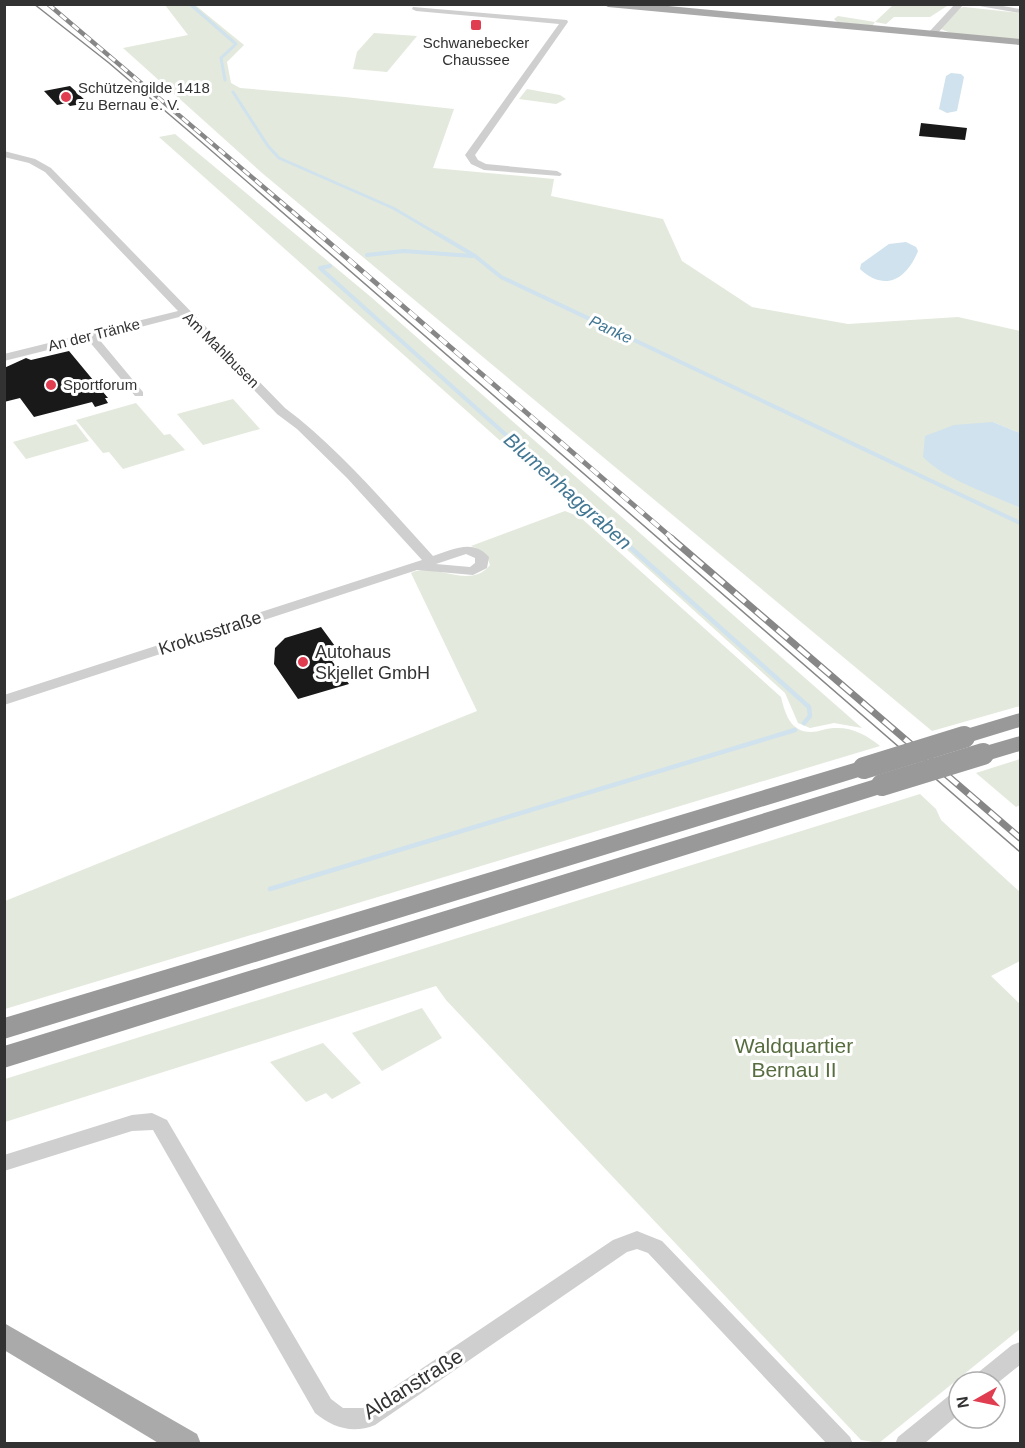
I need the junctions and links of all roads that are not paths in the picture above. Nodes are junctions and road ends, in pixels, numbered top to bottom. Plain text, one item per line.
1 (494, 4) edge
2 (608, 4) edge
3 (960, 4) edge
4 (972, 4) edge
5 (416, 9) dead end
6 (1020, 11) edge
7 (484, 15) junction
8 (932, 34) junction
9 (1020, 42) edge
10 (4, 154) edge
11 (557, 174) dead end
12 (184, 313) junction
13 (90, 336) junction
14 (4, 358) edge
15 (139, 394) dead end
16 (430, 561) junction
17 (415, 566) junction
18 (4, 700) edge
19 (1020, 720) edge
20 (1020, 743) edge
21 (873, 776) junction
22 (4, 1029) edge
23 (4, 1057) edge
24 (4, 1163) edge
25 (4, 1335) edge
26 (1020, 1352) edge
27 (998, 1370) edge
28 (947, 1411) edge
29 (187, 1443) edge
30 (843, 1443) edge
31 (906, 1443) edge

1 - 7 street
2 - 8 main road
3 - 8 street
4 - 6 street
5 - 7 street
7 - 11 street
8 - 9 main road
10 - 12 street, Am Mahlbusen
12 - 13 street, An der Tränke
12 - 16 street, Am Mahlbusen
13 - 14 street, An der Tränke
13 - 15 street
16 - 17 street, Krokusstraße
16 - 17 street, Krokusstraße
17 - 18 street, Krokusstraße
19 - 21 highway, bridge
20 - 21 highway, bridge
21 - 22 highway
21 - 23 highway
24 - 30 street, Aldanstraße
25 - 29 main road
26 - 27 street
28 - 31 street

